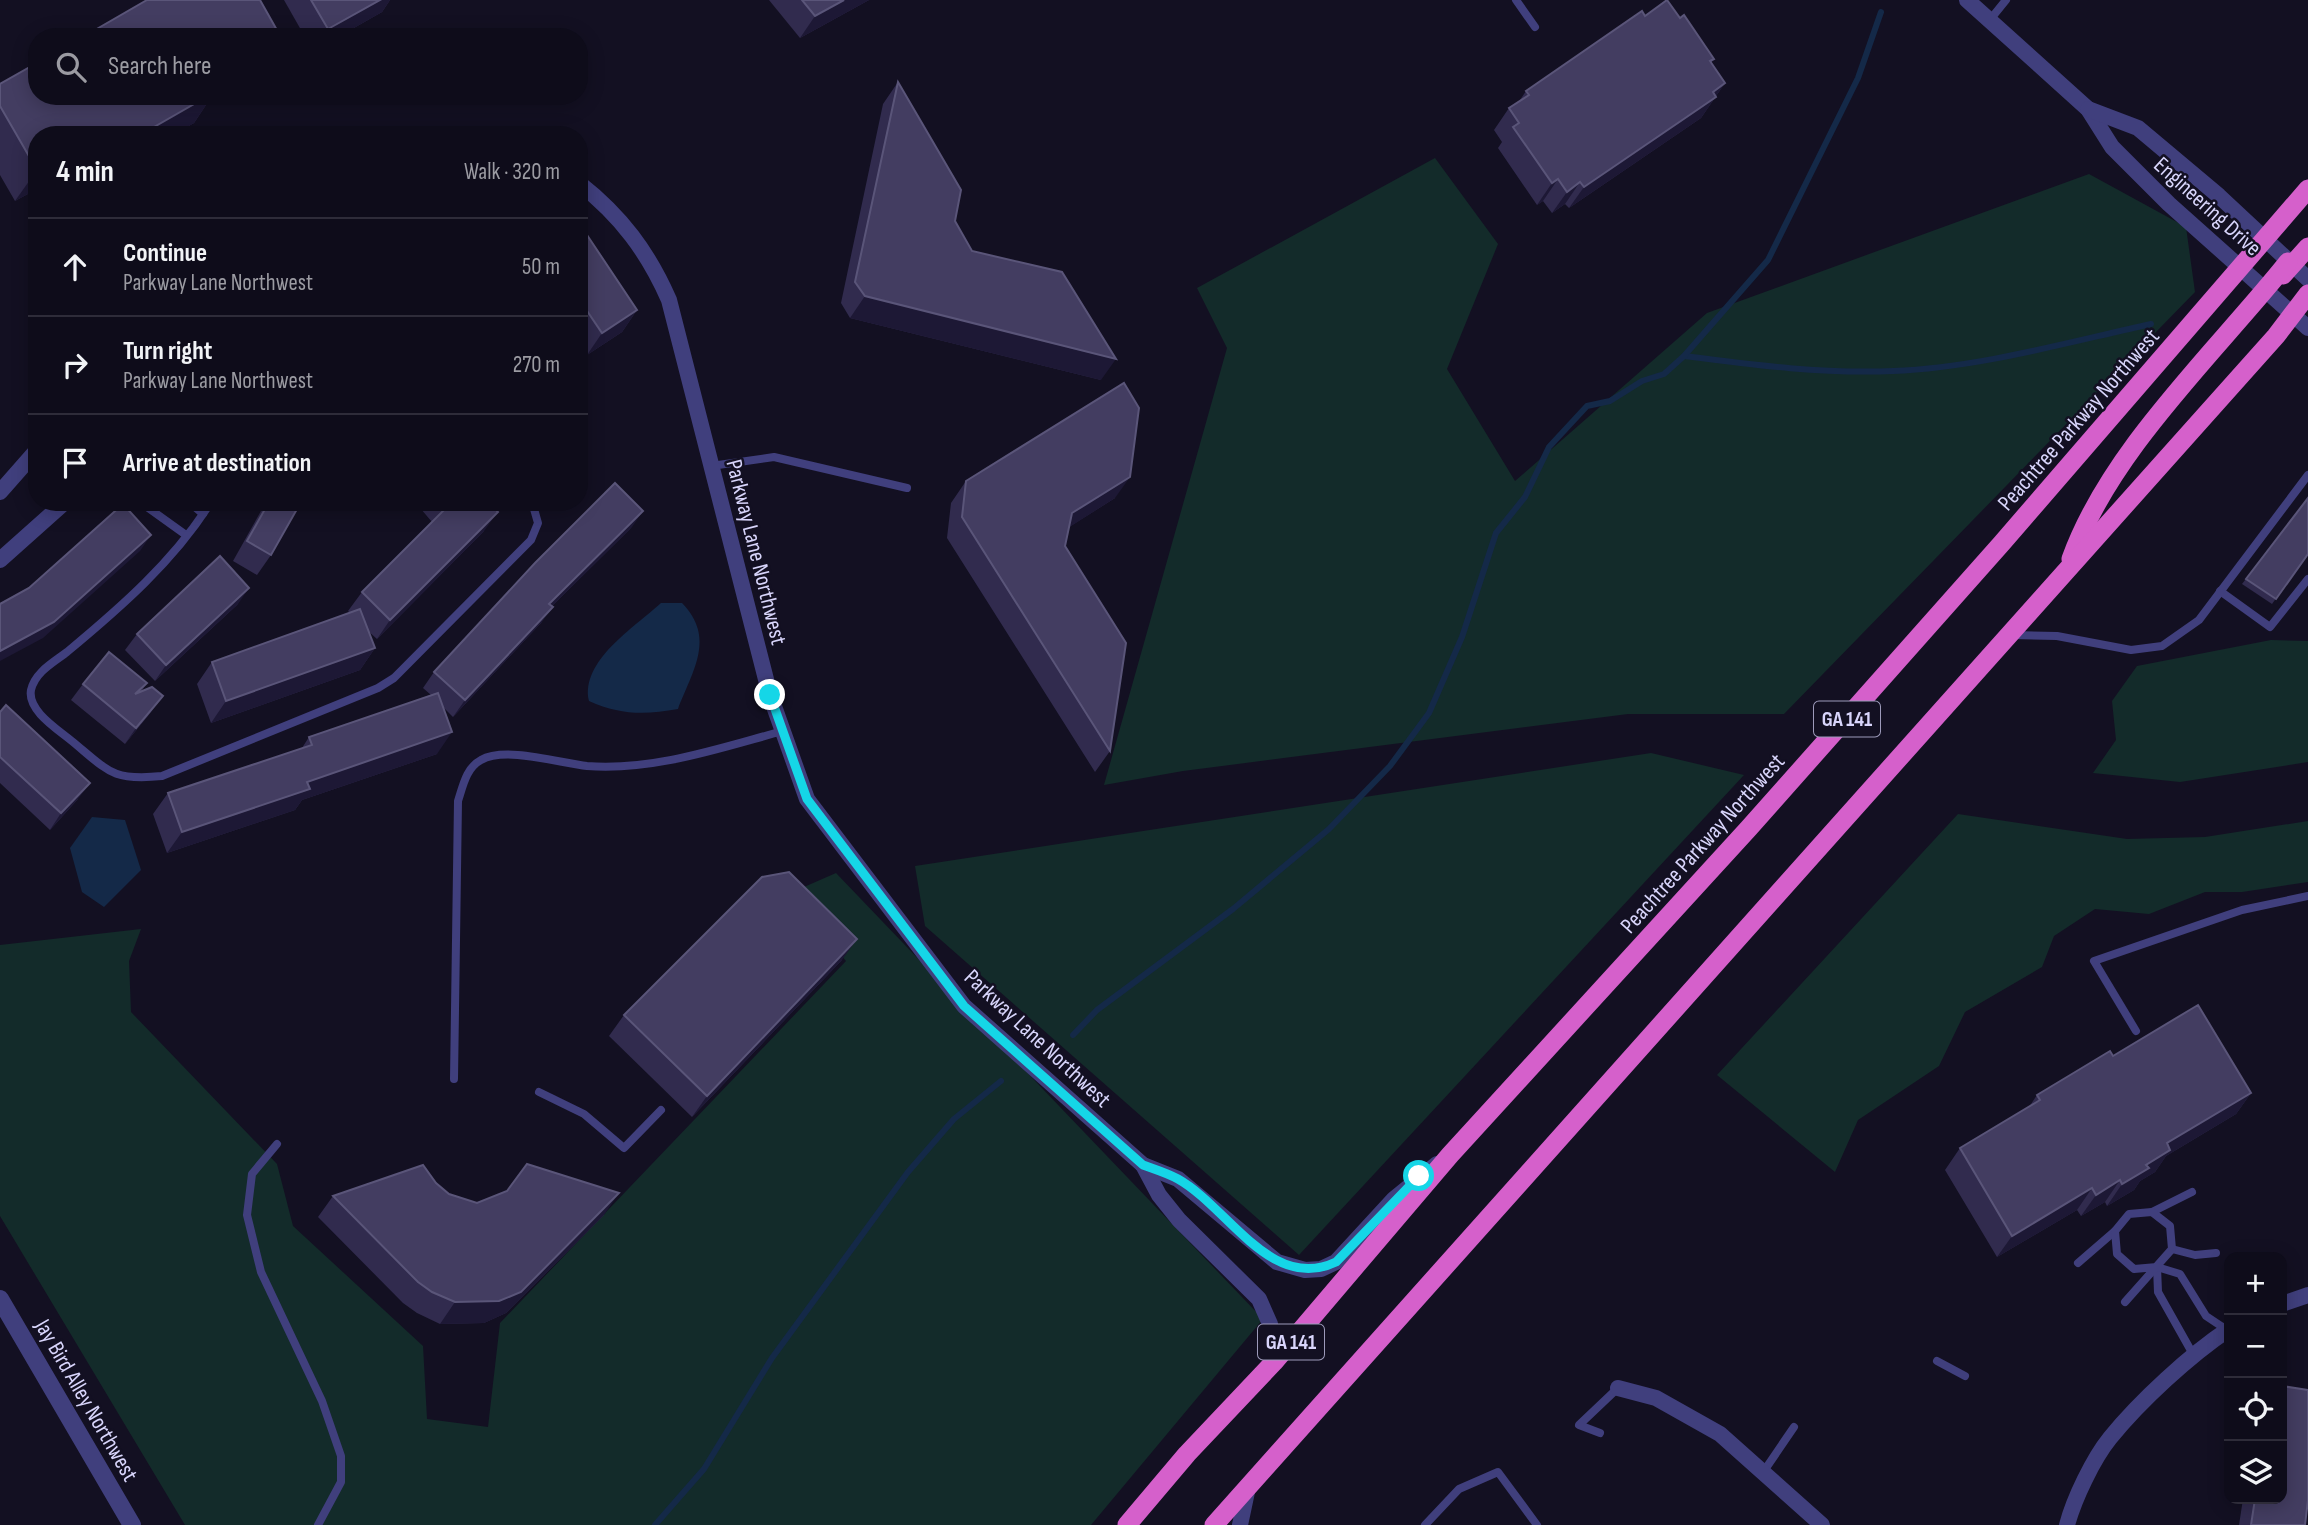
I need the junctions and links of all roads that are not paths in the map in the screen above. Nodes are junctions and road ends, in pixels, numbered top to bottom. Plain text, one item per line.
1 (1516, 0) edge
2 (1967, 0) edge
3 (2006, 0) edge
4 (1989, 20) junction
5 (1535, 27) dead end
6 (2088, 109) junction
7 (2308, 189) edge
8 (588, 191) edge
9 (2263, 239) junction
10 (2308, 247) edge
11 (2290, 263) junction
12 (2242, 266) junction
13 (2308, 279) edge
14 (2267, 291) junction
15 (2308, 294) edge
16 (2293, 314) junction
17 (2308, 328) edge
18 (28, 460) edge
19 (711, 466) junction
20 (2308, 475) edge
21 (907, 488) dead end
22 (0, 492) edge
23 (55, 511) edge
24 (153, 511) edge
25 (200, 511) edge
26 (205, 511) edge
27 (534, 511) edge
28 (203, 514) junction
29 (186, 535) junction
30 (0, 560) edge
31 (2068, 566) junction
32 (2308, 579) edge
33 (2220, 592) junction
34 (2010, 635) junction
35 (783, 731) junction
36 (2308, 896) edge
37 (2136, 1031) dead end
38 (454, 1079) dead end
39 (539, 1091) dead end
40 (661, 1110) dead end
41 (277, 1144) dead end
42 (1450, 1155) junction
43 (1143, 1165) junction
44 (2192, 1192) dead end
45 (2152, 1212) junction
46 (2115, 1231) junction
47 (2172, 1249) junction
48 (2216, 1253) dead end
49 (2078, 1263) dead end
50 (2157, 1267) junction
51 (2308, 1295) edge
52 (0, 1299) edge
53 (2125, 1302) dead end
54 (2287, 1302) edge
55 (2224, 1327) edge
56 (2224, 1332) edge
57 (2194, 1356) junction
58 (1937, 1360) dead end
59 (1274, 1362) junction
60 (1965, 1376) dead end
61 (1618, 1388) joint
62 (1794, 1427) dead end
63 (1600, 1433) dead end
64 (1764, 1471) junction
65 (1248, 1487) junction
66 (132, 1525) edge
67 (318, 1525) edge
68 (1127, 1525) edge
69 (1214, 1525) edge
70 (1240, 1525) edge
71 (1425, 1525) edge
72 (1537, 1525) edge
73 (1822, 1525) edge
74 (2067, 1525) edge

1 - 5 lane
2 - 4 street, Engineering Drive
3 - 4 lane
4 - 6 street, Engineering Drive
6 - 9 street, Engineering Drive
6 - 12 street, Engineering Drive
7 - 9 highway, Peachtree Parkway Northwest / GA 141
8 - 19 street, Parkway Lane Northwest
9 - 11 street, Engineering Drive
9 - 12 highway, Peachtree Parkway Northwest / GA 141
10 - 11 highway
11 - 13 street, Engineering Drive
11 - 14 highway
12 - 14 street, Engineering Drive
12 - 42 highway, Peachtree Parkway Northwest / GA 141
14 - 16 street, Engineering Drive
14 - 31 highway
15 - 16 highway, GA 141
16 - 17 street, Engineering Drive
16 - 31 highway, GA 141
18 - 22 street
19 - 21 lane
19 - 35 street, Parkway Lane Northwest
20 - 33 lane
23 - 30 street
24 - 29 lane
25 - 28 lane
26 - 28 lane
27 - 29 lane
28 - 29 lane
31 - 34 highway, GA 141
32 - 33 lane
33 - 34 lane
34 - 65 highway, GA 141
35 - 38 lane
35 - 43 street, Parkway Lane Northwest
36 - 37 lane
39 - 40 lane
41 - 67 lane
42 - 43 street, Parkway Lane Northwest
42 - 59 highway, Peachtree Parkway Northwest / GA 141
43 - 59 street, Parkway Lane Northwest
44 - 45 lane
45 - 46 lane
45 - 47 lane
46 - 49 lane
46 - 50 lane
47 - 48 lane
47 - 50 lane
50 - 53 lane
50 - 55 lane
50 - 57 lane
51 - 54 street
52 - 66 street, Jay Bird Alley Northwest
56 - 57 street
57 - 74 street
58 - 60 lane
59 - 68 highway, Peachtree Parkway Northwest / GA 141
61 - 63 lane
61 - 64 street
62 - 64 lane
64 - 73 street
65 - 69 highway, GA 141
65 - 70 street
71 - 72 lane

